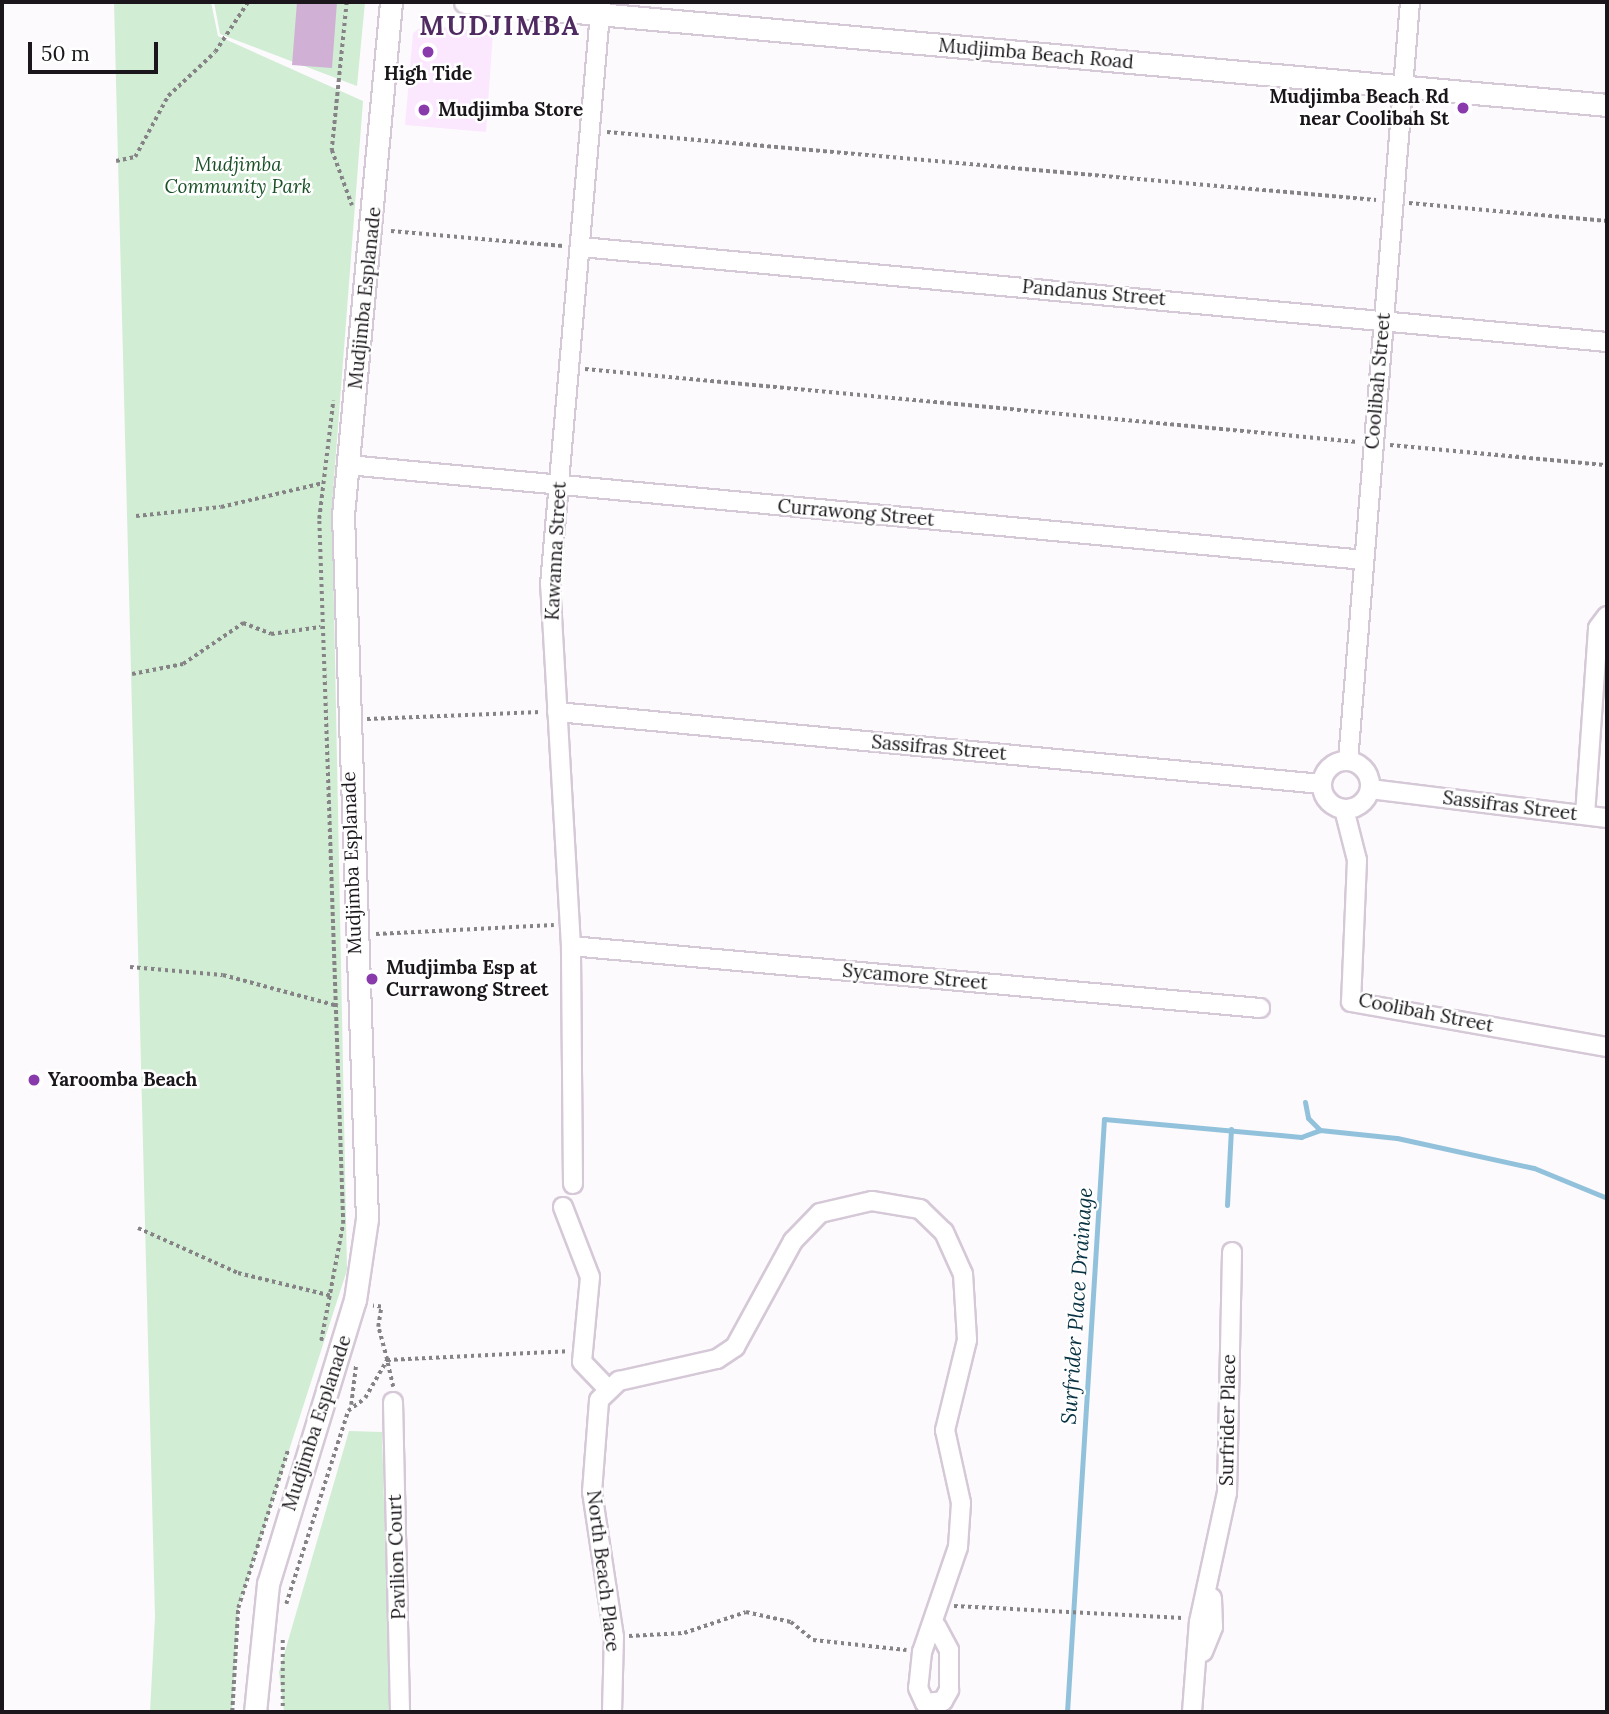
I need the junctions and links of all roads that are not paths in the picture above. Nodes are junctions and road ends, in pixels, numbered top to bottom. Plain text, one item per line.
1 (391, 2) edge
2 (465, 2) edge
3 (1410, 2) edge
4 (601, 8) edge
5 (1403, 87) junction
6 (1607, 105) edge
7 (581, 247) junction
8 (1383, 318) junction
9 (1607, 342) edge
10 (347, 473) junction
11 (559, 485) junction
12 (1364, 560) junction
13 (1607, 616) edge
14 (557, 712) junction
15 (1348, 761) junction
16 (1321, 784) junction
17 (1370, 789) junction
18 (1344, 809) junction
19 (1585, 815) junction
20 (1607, 818) edge
21 (571, 946) junction
22 (1260, 1008) dead end
23 (1607, 1047) edge
24 (573, 1184) dead end
25 (563, 1207) dead end
26 (1232, 1252) dead end
27 (607, 1387) junction
28 (393, 1402) road end
29 (938, 1618) junction
30 (255, 1712) edge
31 (400, 1712) edge
32 (612, 1712) edge
33 (1192, 1712) edge

1 - 10 street, Mudjimba Esplanade
2 - 4 street, Mudjimba Beach Road
3 - 5 street, Coolibah Street
4 - 5 street, Mudjimba Beach Road
4 - 7 street, Kawanna Street
5 - 6 street, Mudjimba Beach Road
5 - 8 street, Coolibah Street
7 - 8 street, Pandanus Street
7 - 11 street, Kawanna Street
8 - 9 street, Pandanus Street
8 - 12 street, Coolibah Street
10 - 11 street, Currawong Street
10 - 30 street, Mudjimba Esplanade
11 - 12 street, Currawong Street
11 - 14 street, Kawanna Street
12 - 15 street, Coolibah Street
13 - 19 street
14 - 16 street, Sassifras Street
14 - 21 street, Kawanna Street
15 - 16 street
15 - 17 street
16 - 18 street
17 - 18 street
17 - 19 street, Sassifras Street
18 - 23 street, Coolibah Street
19 - 20 street, Sassifras Street
21 - 22 street, Sycamore Street
21 - 24 street, Kawanna Street
25 - 27 street
26 - 33 street, Surfrider Place
27 - 29 street
27 - 32 street, North Beach Place
28 - 31 street, Pavilion Court
29 - 29 street

